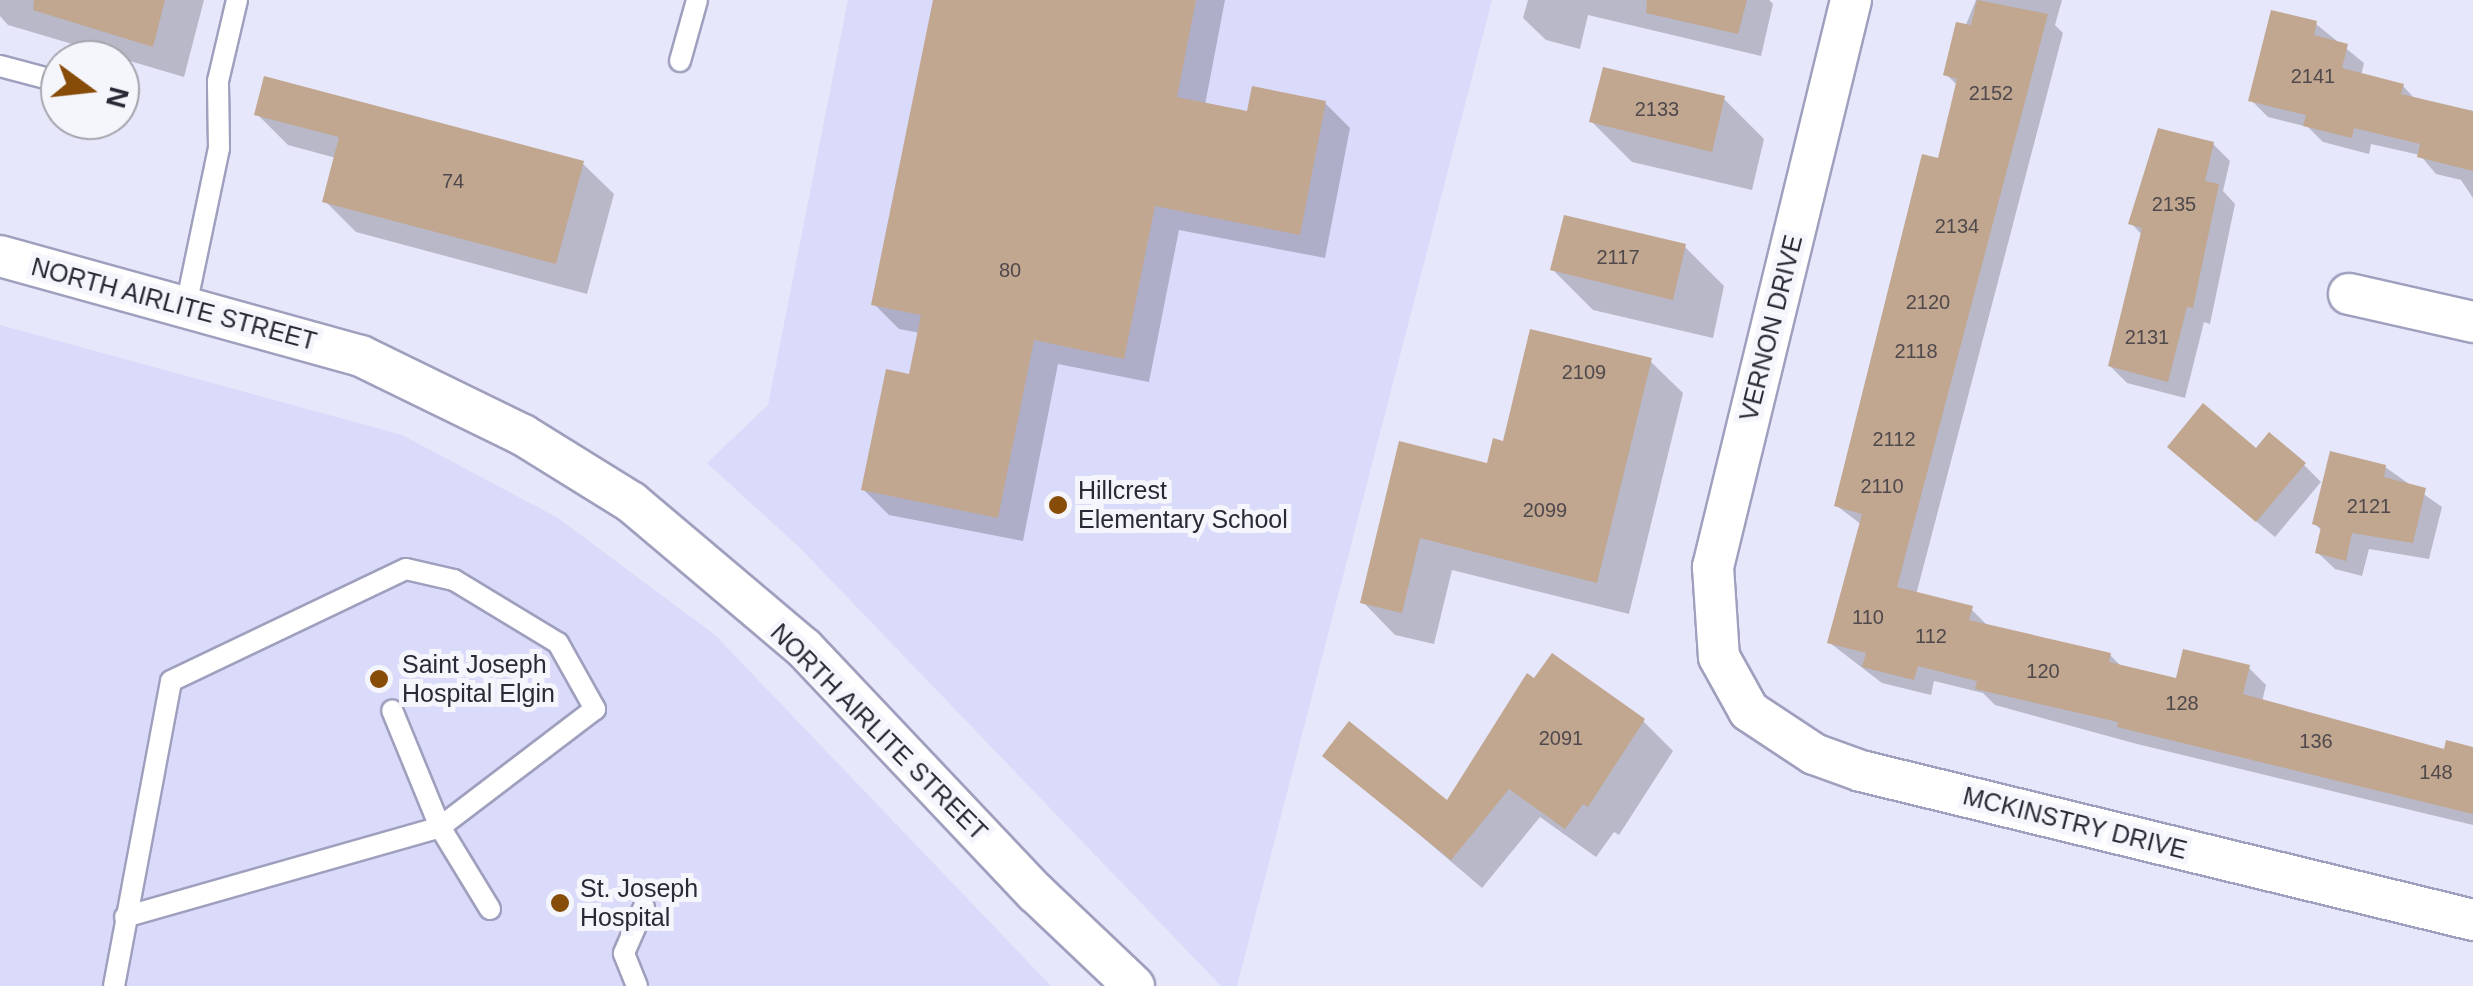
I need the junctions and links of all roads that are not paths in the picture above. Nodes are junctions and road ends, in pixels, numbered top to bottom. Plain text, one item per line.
1 (237, 0) edge
2 (697, 0) edge
3 (1851, 0) edge
4 (680, 61) dead end
5 (0, 66) edge
6 (40, 77) edge
7 (0, 256) edge
8 (2349, 294) dead end
9 (186, 306) junction
10 (2473, 322) edge
11 (1719, 657) joint
12 (392, 710) dead end
13 (440, 827) junction
14 (644, 907) dead end
15 (490, 908) dead end
16 (125, 917) junction
17 (2473, 920) edge
18 (114, 986) edge
19 (637, 986) edge
20 (1134, 986) edge

1 - 9 lane
2 - 4 lane
3 - 11 street, VERNON DRIVE
5 - 6 lane
7 - 9 street, NORTH AIRLITE STREET
8 - 10 street
9 - 20 street, NORTH AIRLITE STREET
11 - 17 street, MCKINSTRY DRIVE
12 - 13 lane
13 - 15 lane
13 - 16 lane
13 - 16 lane
14 - 19 lane
16 - 18 lane

